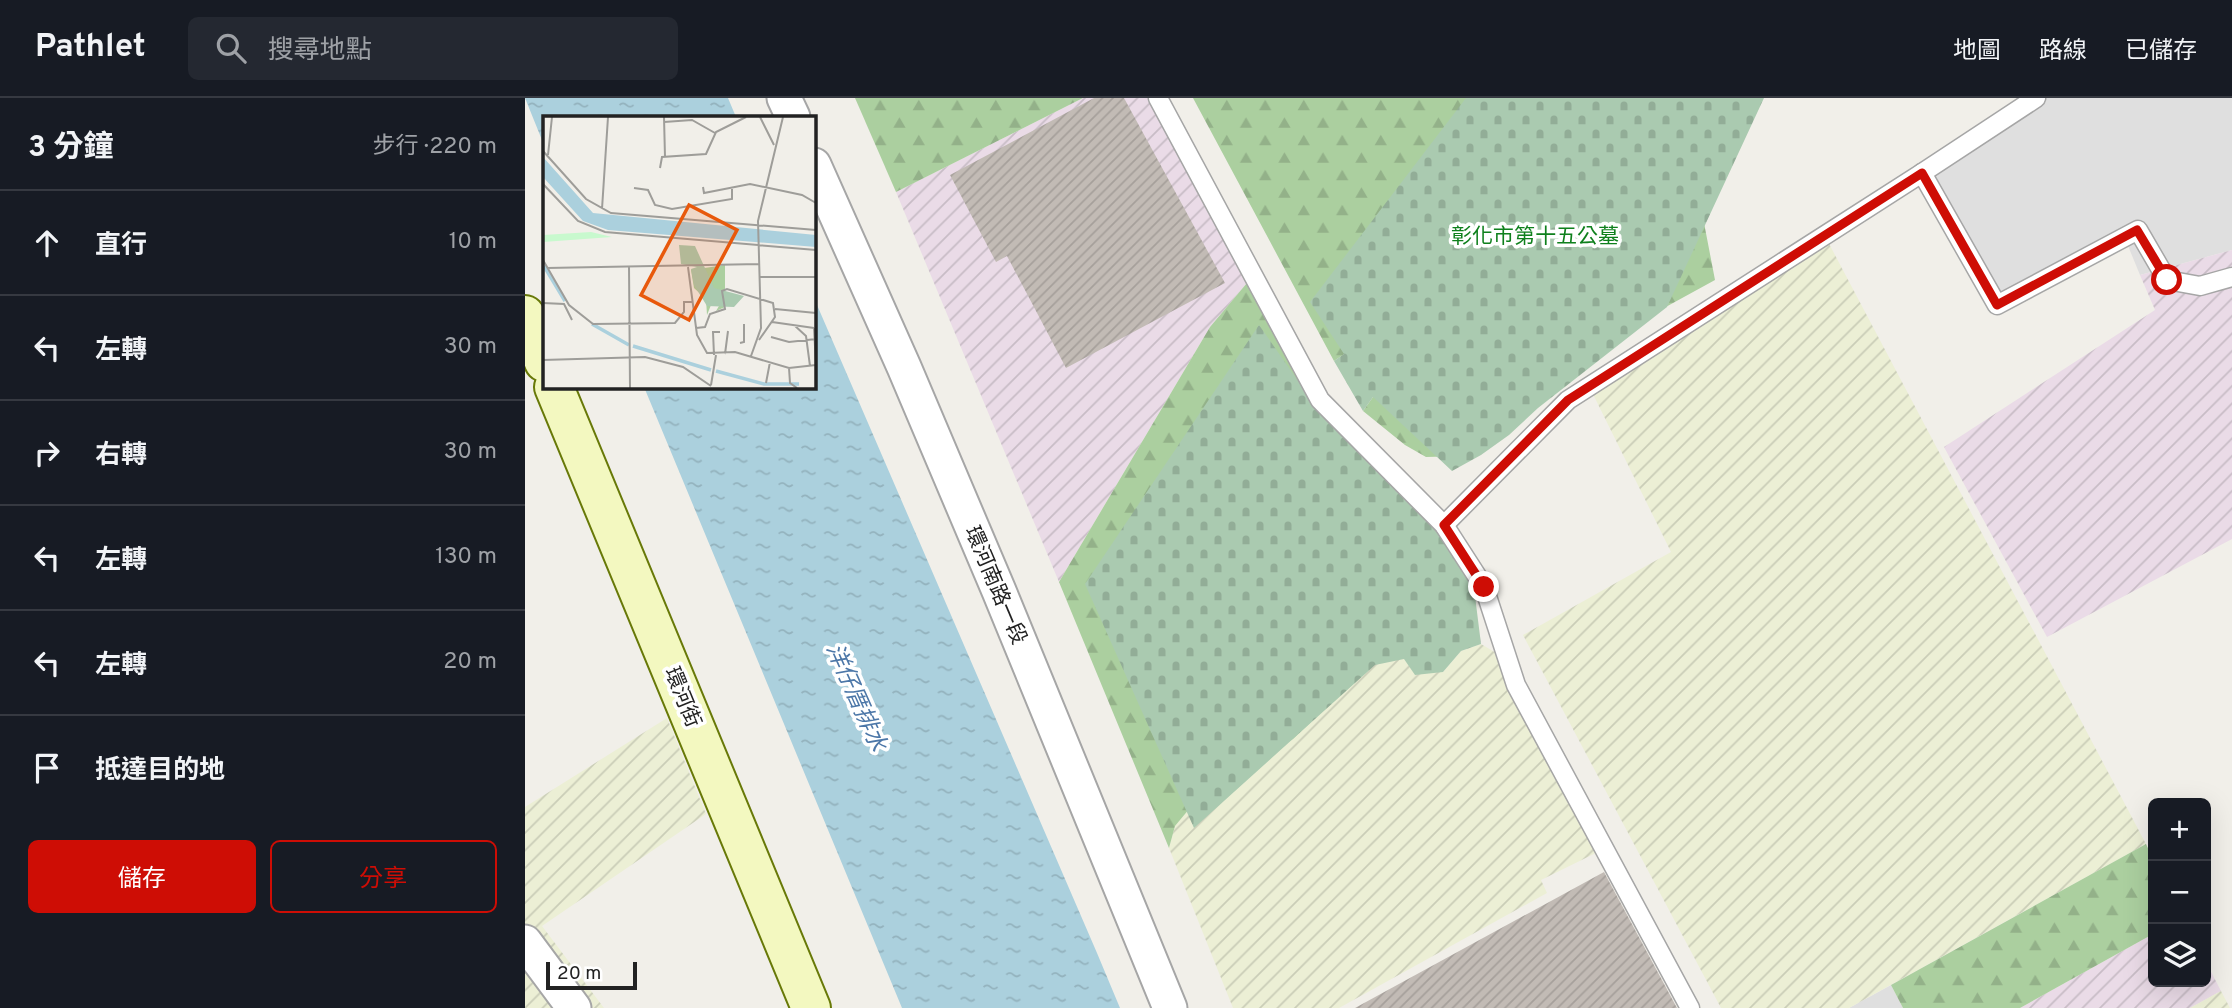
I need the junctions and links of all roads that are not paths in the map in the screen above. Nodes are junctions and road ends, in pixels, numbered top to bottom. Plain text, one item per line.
1 (784, 98) edge
2 (1158, 98) edge
3 (2036, 98) edge
4 (793, 116) edge
5 (815, 167) edge
6 (1922, 173) junction
7 (2232, 277) edge
8 (525, 315) edge
9 (543, 360) edge
10 (554, 388) edge
11 (1444, 525) junction
12 (525, 942) edge
13 (574, 1008) edge
14 (811, 1008) edge
15 (1170, 1008) edge
16 (1690, 1008) edge

1 - 4 street
2 - 11 lane
3 - 6 lane
5 - 15 street, 環河南路一段
6 - 7 lane
6 - 11 lane
8 - 9 street
10 - 14 street, 環河街
11 - 16 lane
12 - 13 street

